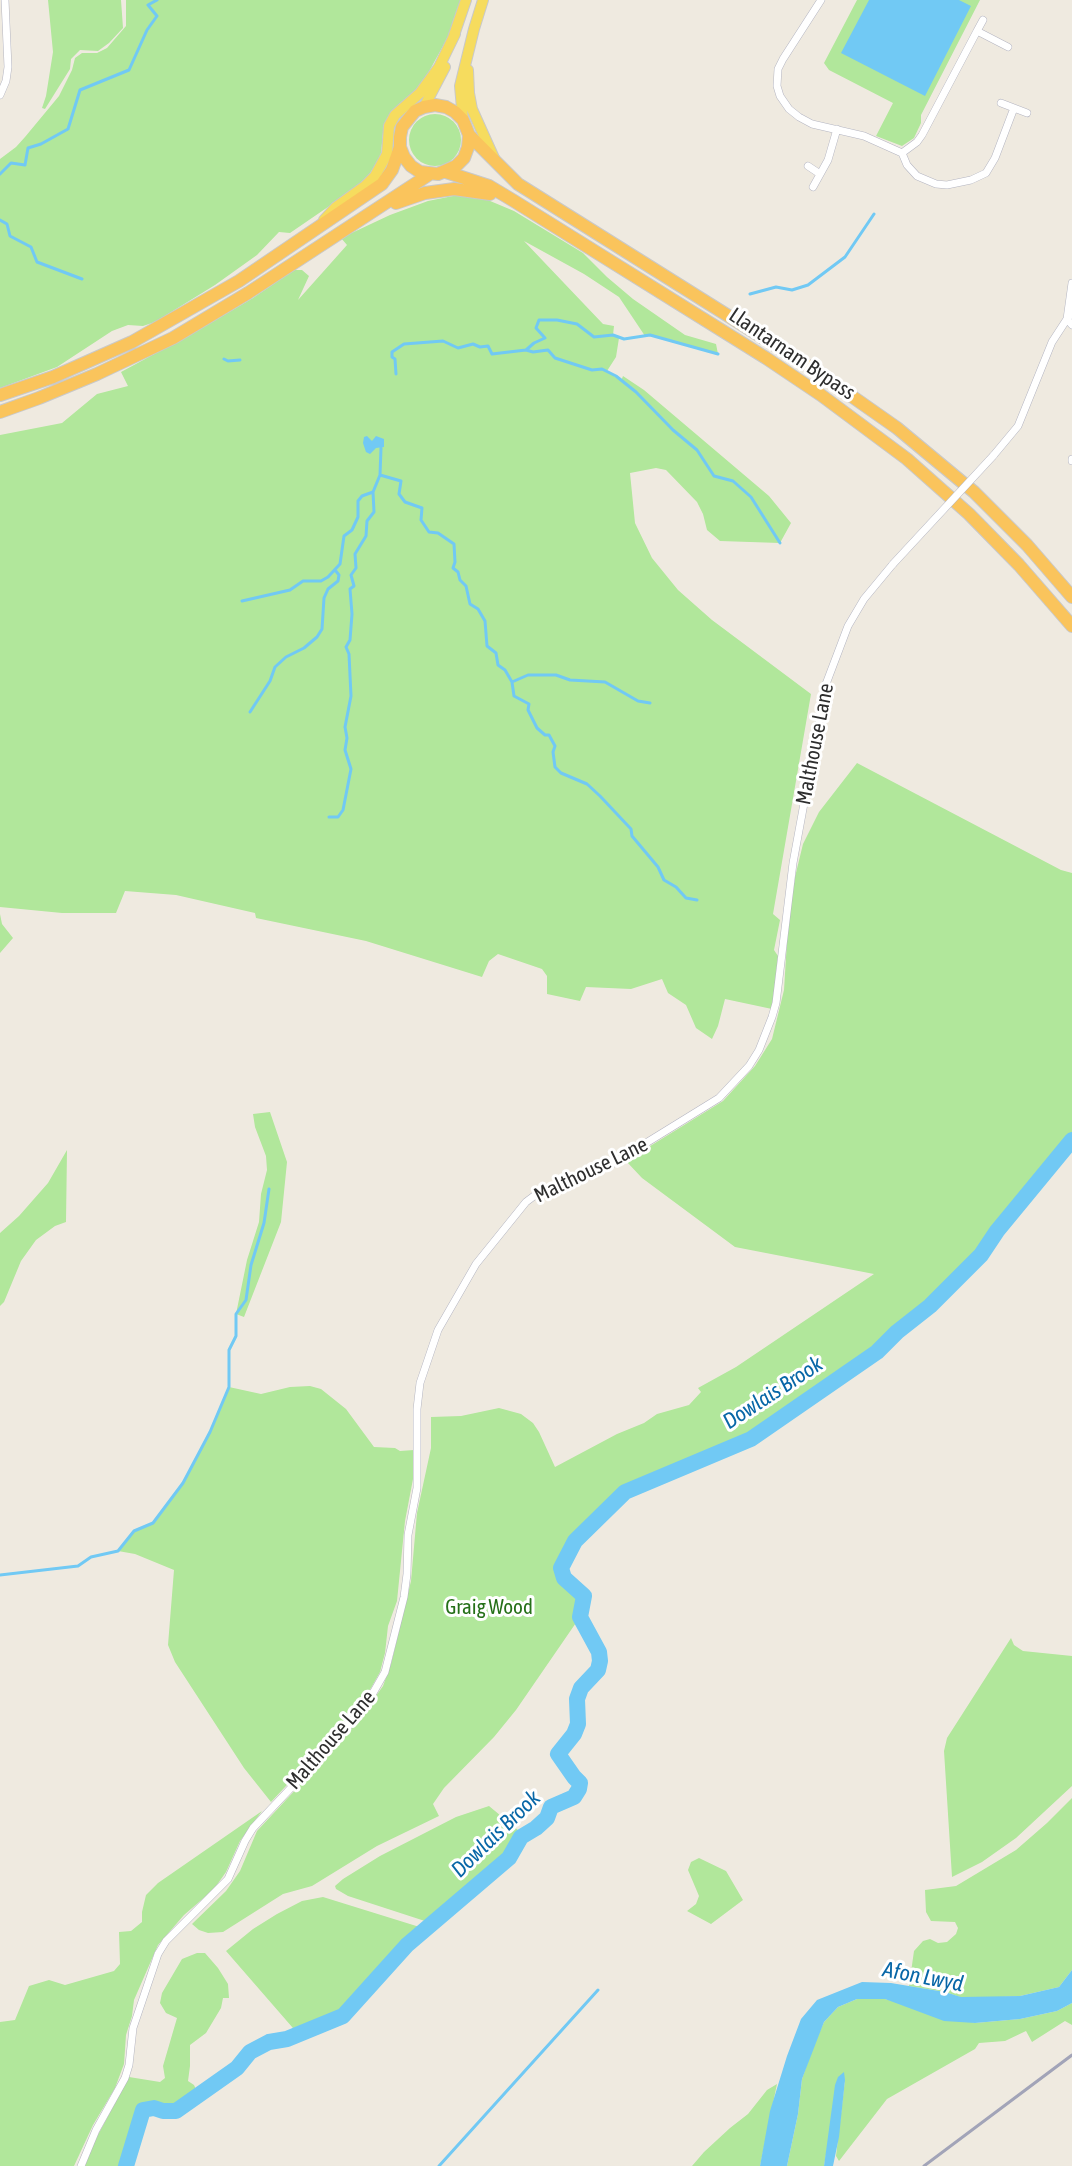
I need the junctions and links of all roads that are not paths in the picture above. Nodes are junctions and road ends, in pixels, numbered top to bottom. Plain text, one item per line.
1 (5, 0) edge
2 (466, 0) edge
3 (483, 0) edge
4 (821, 0) edge
5 (983, 20) dead end
6 (977, 31) junction
7 (455, 33) junction
8 (1008, 46) dead end
9 (466, 58) junction
10 (0, 95) edge
11 (1000, 103) dead end
12 (424, 107) junction
13 (1014, 108) junction
14 (1027, 113) dead end
15 (463, 120) junction
16 (837, 129) junction
17 (469, 135) junction
18 (400, 147) junction
19 (902, 153) junction
20 (497, 163) junction
21 (808, 166) dead end
22 (446, 172) junction
23 (430, 174) junction
24 (820, 174) junction
25 (813, 187) dead end
26 (514, 201) junction
27 (375, 210) junction
28 (320, 225) junction
29 (1072, 283) edge
30 (1070, 319) edge
31 (0, 395) edge
32 (0, 412) edge
33 (1072, 597) edge
34 (1072, 626) edge
35 (81, 2166) edge

1 - 10 street
2 - 7 main road
3 - 9 main road
4 - 16 street
5 - 6 street
6 - 8 street
6 - 19 street
7 - 12 main road
7 - 28 main road
9 - 15 main road
9 - 20 main road
11 - 13 street
12 - 15 highway
12 - 18 highway
13 - 14 street
13 - 19 street
15 - 17 highway
16 - 19 street
16 - 24 street
17 - 20 highway, Llantarnam Bypass
17 - 22 highway
18 - 23 highway
18 - 28 highway
20 - 33 highway, Llantarnam Bypass
21 - 24 street
22 - 23 highway
22 - 26 highway, Llantarnam Bypass
23 - 27 highway
24 - 25 street
26 - 27 highway
26 - 34 highway, Llantarnam Bypass
27 - 32 highway
28 - 31 highway
29 - 30 street, Malthouse Lane
30 - 35 street, Malthouse Lane, bridge

